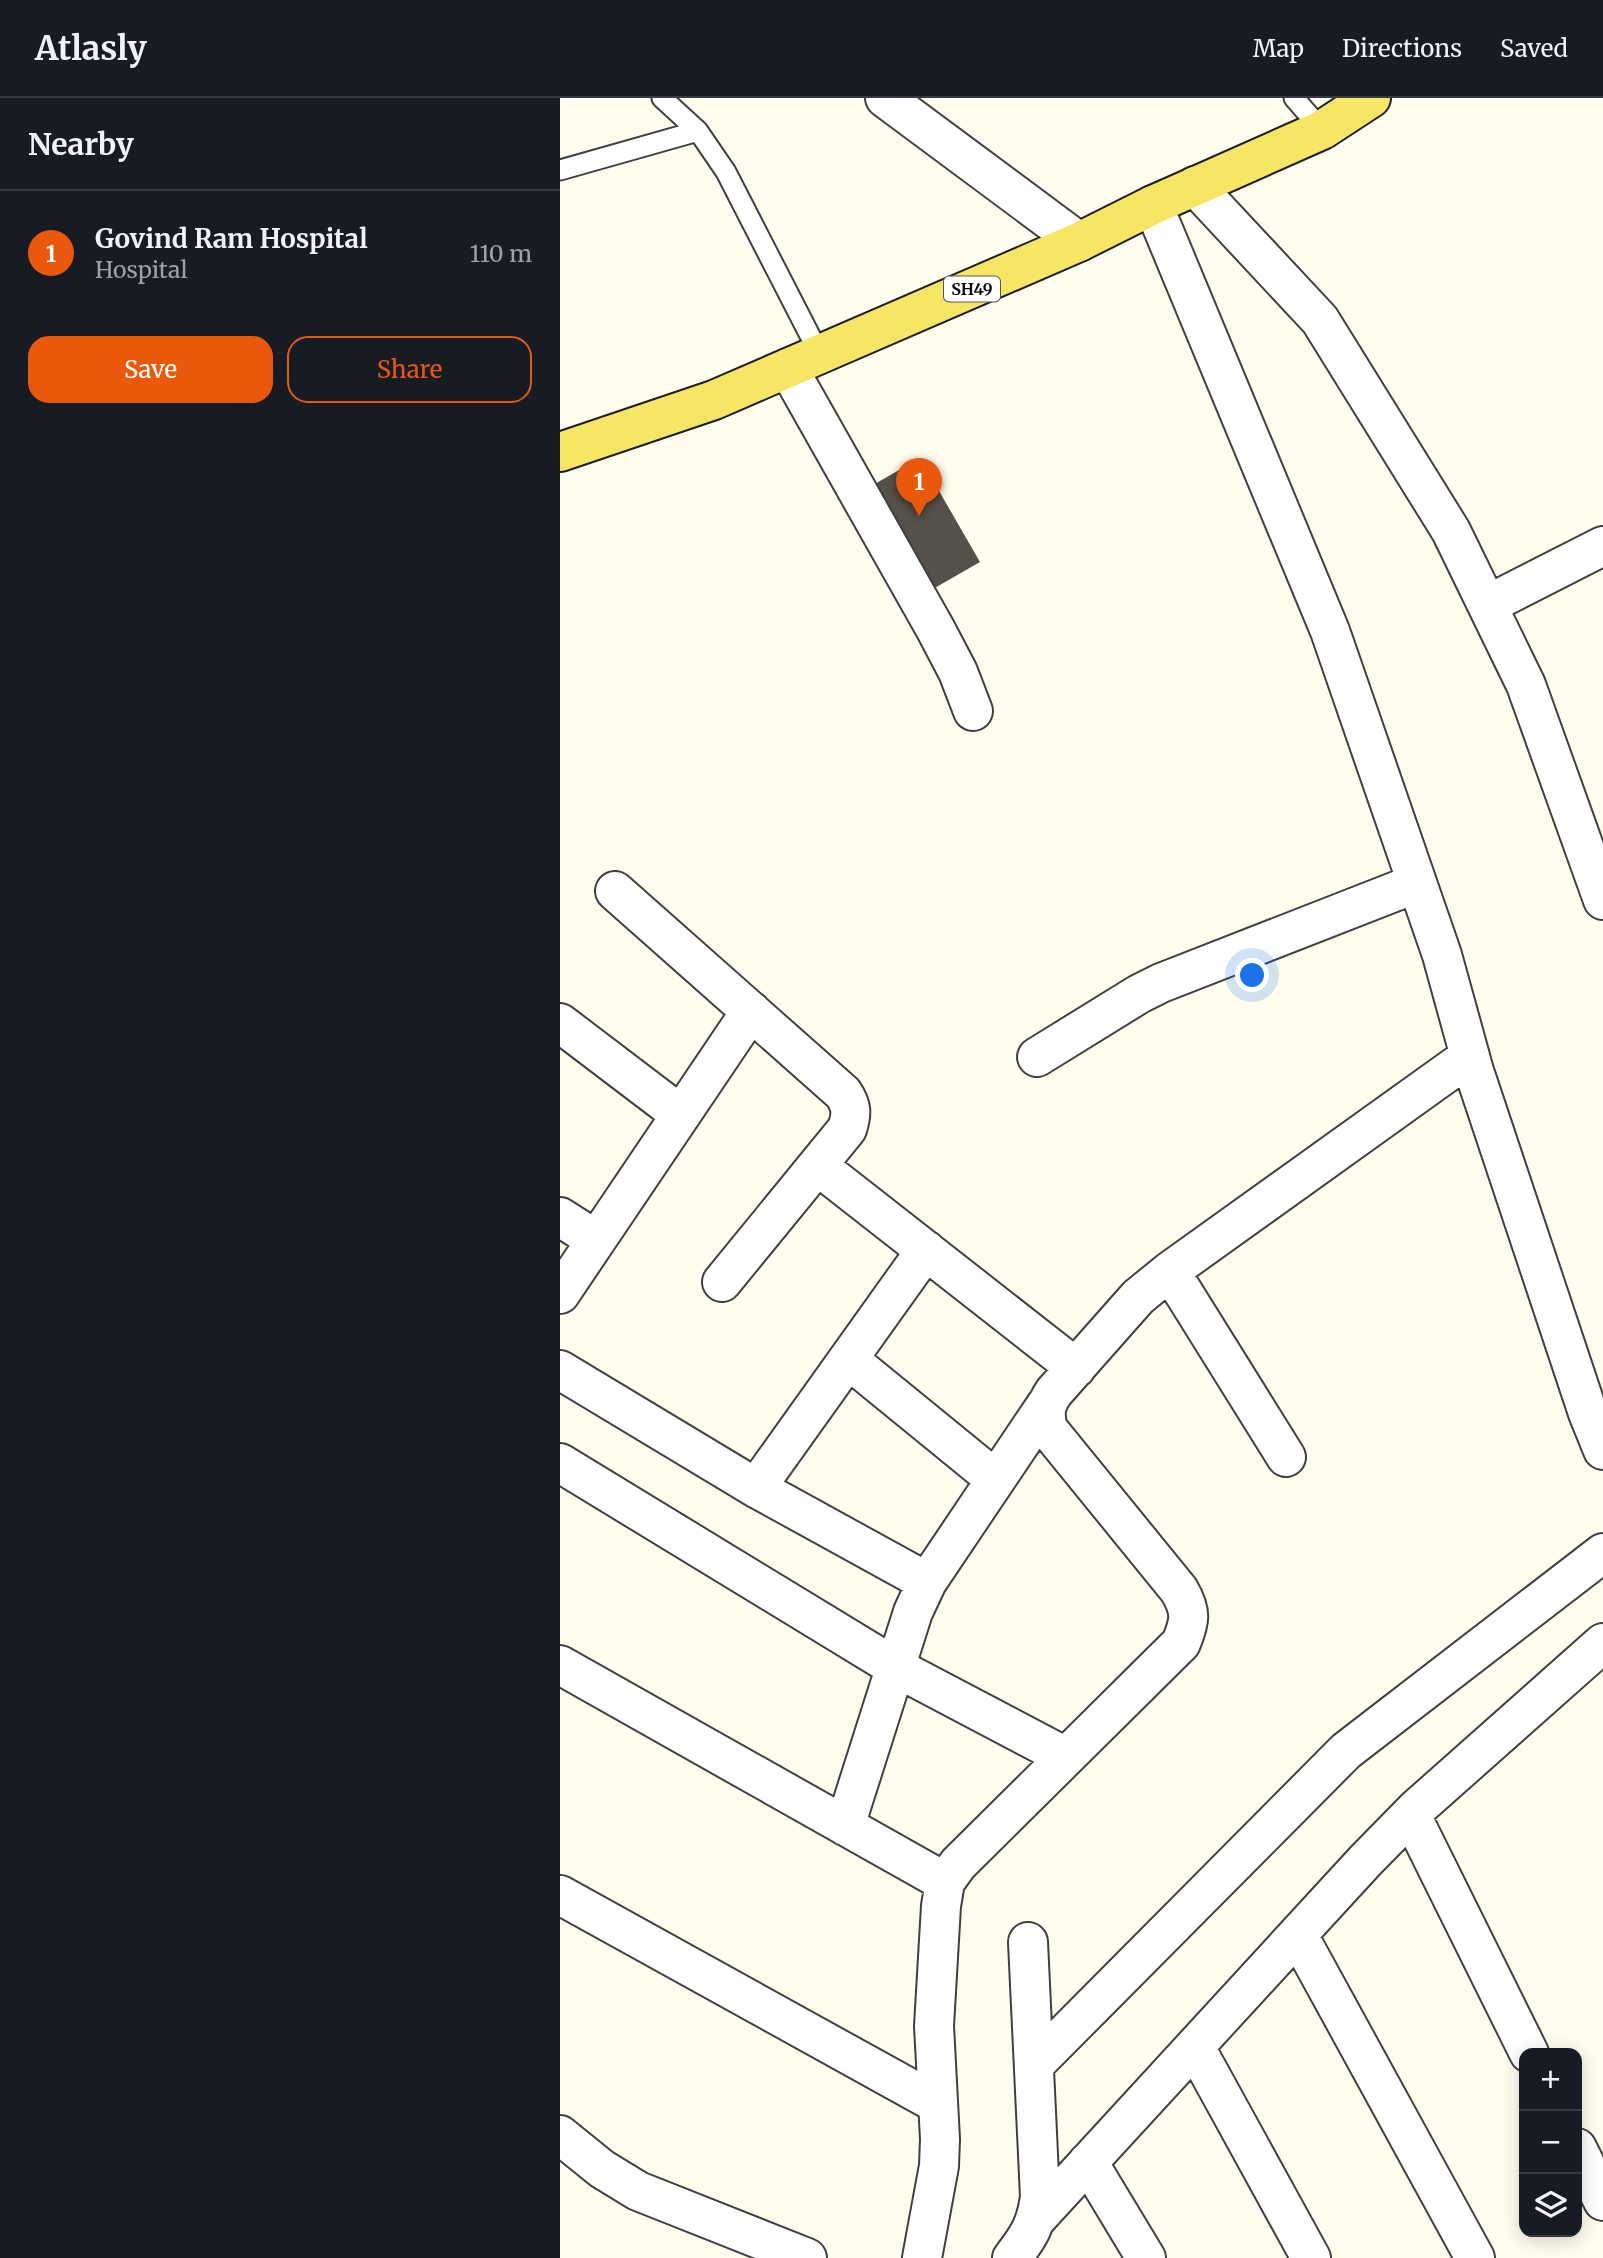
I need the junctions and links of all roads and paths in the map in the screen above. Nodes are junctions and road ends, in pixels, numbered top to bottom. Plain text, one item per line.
1 (662, 98) edge
2 (885, 98) edge
3 (1294, 98) edge
4 (1371, 98) edge
5 (1322, 130) junction
6 (698, 131) junction
7 (560, 170) edge
8 (1195, 186) junction
9 (1153, 205) junction
10 (1079, 242) junction
11 (804, 361) junction
12 (560, 452) edge
13 (1603, 546) edge
14 (1488, 605) junction
15 (973, 711) dead end
16 (1417, 883) junction
17 (615, 891) dead end
18 (1603, 900) edge
19 (751, 1011) junction
20 (560, 1023) edge
21 (1470, 1056) junction
22 (1037, 1057) dead end
23 (681, 1115) junction
24 (818, 1166) junction
25 (560, 1217) edge
26 (596, 1240) junction
27 (926, 1250) junction
28 (1170, 1270) junction
29 (722, 1282) dead end
30 (560, 1294) edge
31 (848, 1359) junction
32 (1076, 1368) junction
33 (560, 1370) edge
34 (1046, 1405) junction
35 (1603, 1450) edge
36 (1286, 1457) dead end
37 (560, 1463) edge
38 (995, 1479) junction
39 (756, 1488) junction
40 (1603, 1553) edge
41 (927, 1582) junction
42 (1603, 1643) edge
43 (560, 1665) edge
44 (895, 1667) junction
45 (1066, 1757) junction
46 (1410, 1815) junction
47 (845, 1826) junction
48 (945, 1882) junction
49 (560, 1895) edge
50 (1298, 1935) junction
51 (1028, 1942) dead end
52 (1195, 2047) junction
53 (1526, 2048) edge
54 (1034, 2065) junction
55 (937, 2104) junction
56 (560, 2135) edge
57 (1582, 2158) edge
58 (1088, 2162) junction
59 (1603, 2201) edge
60 (1037, 2218) junction
61 (807, 2258) edge
62 (922, 2258) edge
63 (1012, 2258) edge
64 (1146, 2258) edge
65 (1311, 2258) edge
66 (1475, 2258) edge

1 - 6 lane
2 - 10 street
3 - 5 lane
4 - 5 main road, SH49
5 - 8 main road, SH49
6 - 7 lane
6 - 11 lane
8 - 9 main road, SH49
8 - 14 street
9 - 10 main road, SH49
9 - 16 street
10 - 11 main road, SH49
11 - 12 main road, SH49
11 - 15 street
13 - 14 street
14 - 18 street
16 - 21 street
16 - 22 street
17 - 19 street
19 - 23 street
19 - 24 street
20 - 23 street
21 - 28 street
21 - 35 street
23 - 26 street
24 - 27 street
24 - 29 street
25 - 26 street
26 - 30 street
27 - 31 street
27 - 32 street
28 - 32 street
28 - 36 street
31 - 38 street
31 - 39 street
32 - 34 street
33 - 39 street
34 - 38 street
34 - 45 street
37 - 44 street
38 - 41 street
39 - 41 street
40 - 54 street
41 - 44 street
42 - 46 street
43 - 47 street
44 - 45 street
44 - 47 street
45 - 48 street
46 - 50 street
46 - 53 street
47 - 48 street
48 - 55 street
49 - 55 street
50 - 52 street
50 - 66 street
51 - 54 street
52 - 58 street
52 - 65 street
54 - 60 street
55 - 62 street
56 - 61 street
57 - 59 street
58 - 60 street
58 - 64 street
60 - 63 street

